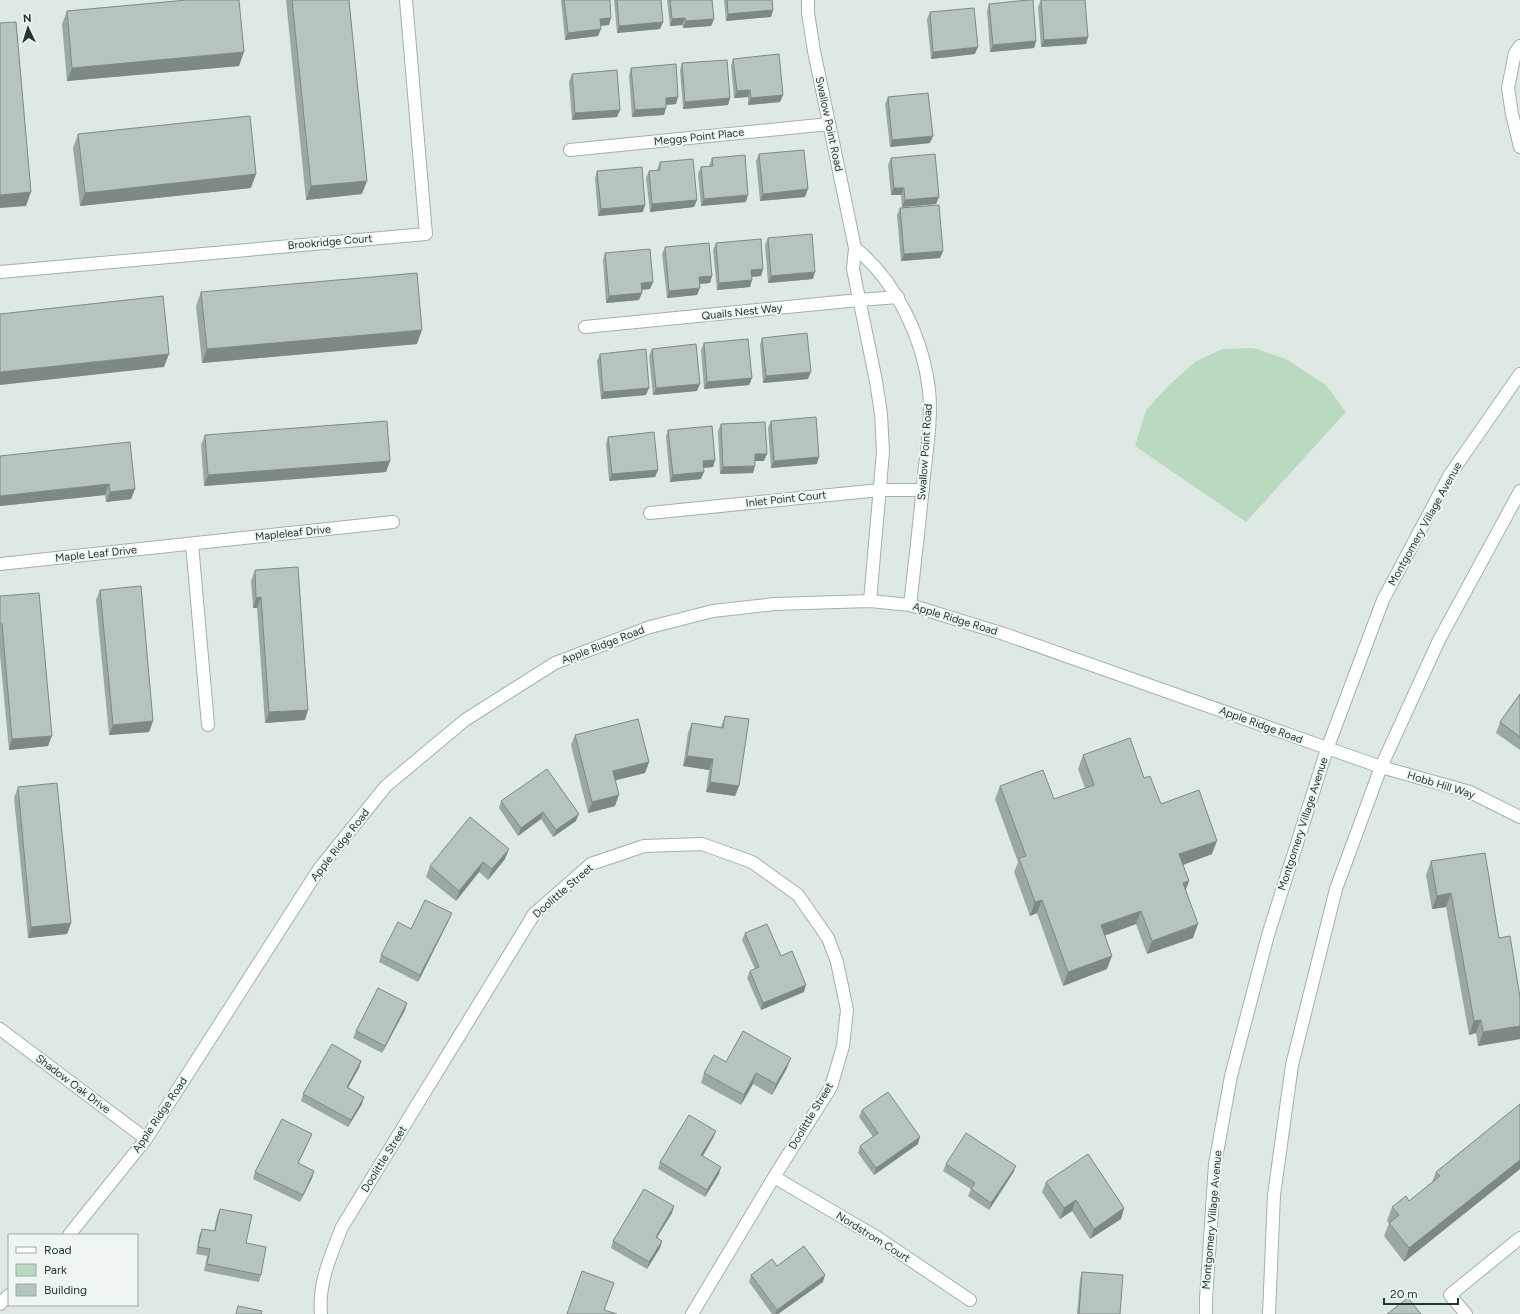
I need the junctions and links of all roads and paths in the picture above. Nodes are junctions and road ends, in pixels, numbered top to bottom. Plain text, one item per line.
1 (406, 0) edge
2 (808, 0) edge
3 (1520, 46) edge
4 (829, 124) junction
5 (1520, 147) edge
6 (570, 150) dead end
7 (855, 248) junction
8 (0, 272) edge
9 (898, 298) junction
10 (859, 300) junction
11 (586, 327) dead end
12 (1520, 374) edge
13 (880, 490) junction
14 (923, 490) junction
15 (1520, 491) edge
16 (650, 513) dead end
17 (393, 522) dead end
18 (192, 544) junction
19 (0, 564) edge
20 (870, 602) junction
21 (910, 605) junction
22 (208, 725) dead end
23 (1327, 749) junction
24 (1382, 767) junction
25 (1520, 817) edge
26 (0, 1029) edge
27 (146, 1139) junction
28 (774, 1177) junction
29 (70, 1234) edge
30 (1520, 1238) edge
31 (8, 1297) edge
32 (970, 1300) dead end
33 (0, 1304) edge
34 (322, 1314) edge
35 (692, 1314) edge
36 (1206, 1314) edge
37 (1269, 1314) edge
38 (1466, 1314) edge

1 - 8 street, Brookridge Court
2 - 4 street, Swallow Point Road
3 - 5 street
4 - 6 street, Meggs Point Place
4 - 7 street, Swallow Point Road
7 - 9 street, Swallow Point Road
7 - 10 street, Swallow Point Road
9 - 10 street, Quails Nest Way
9 - 14 street, Swallow Point Road
10 - 11 street, Quails Nest Way
10 - 13 street, Swallow Point Road
12 - 23 street, Montgomery Village Avenue
13 - 14 street, Inlet Point Court
13 - 16 street, Inlet Point Court
13 - 20 street, Swallow Point Road
14 - 21 street, Swallow Point Road
15 - 24 street
17 - 18 street, Mapleleaf Drive
18 - 19 street, Maple Leaf Drive
18 - 22 street
20 - 21 street, Apple Ridge Road
20 - 27 street, Apple Ridge Road
21 - 23 street, Apple Ridge Road
23 - 24 street, Apple Ridge Road
23 - 36 street, Montgomery Village Avenue
24 - 25 street, Hobb Hill Way
24 - 37 street
26 - 27 street, Shadow Oak Drive
27 - 29 street, Apple Ridge Road
28 - 32 street, Nordstrom Court
28 - 34 street, Doolittle Street
28 - 35 street, Doolittle Street
30 - 38 street
31 - 33 street

